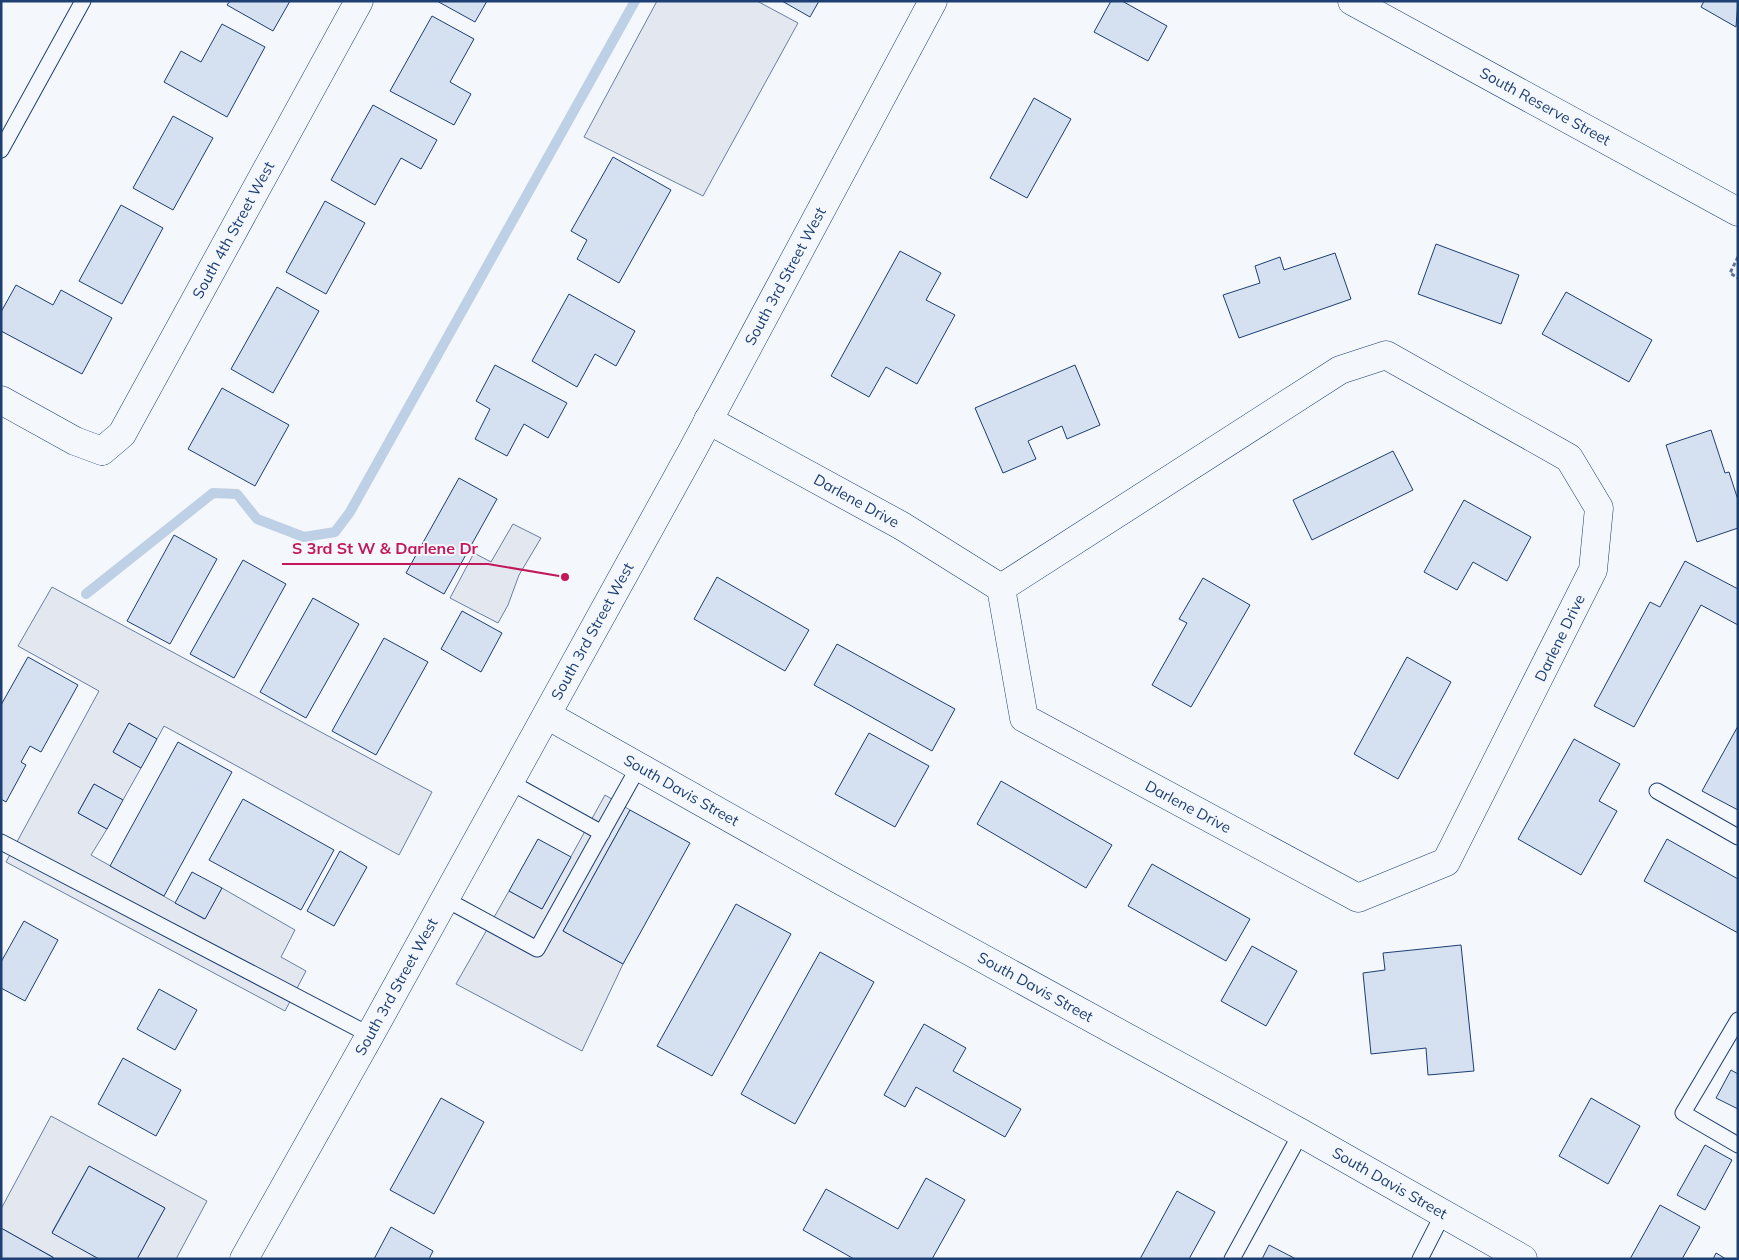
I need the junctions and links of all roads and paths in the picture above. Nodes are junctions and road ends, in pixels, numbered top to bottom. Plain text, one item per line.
1 (83, 1) edge
2 (359, 1) edge
3 (933, 1) edge
4 (1352, 1) edge
5 (1, 150) edge
6 (1738, 212) edge
7 (1738, 257) edge
8 (1738, 278) edge
9 (1, 400) edge
10 (708, 420) junction
11 (1001, 588) junction
12 (547, 714) junction
13 (639, 766) junction
14 (510, 782) junction
15 (1657, 791) dead end
16 (602, 833) junction
17 (1738, 837) edge
18 (1, 842) edge
19 (445, 899) junction
20 (1738, 1020) edge
21 (370, 1035) junction
22 (1301, 1133) junction
23 (1738, 1145) edge
24 (1443, 1214) junction
25 (244, 1259) edge
26 (1232, 1259) edge
27 (1420, 1259) edge
28 (1523, 1259) edge

1 - 5 lane
2 - 9 main road, South 4th Street West
3 - 10 main road, South 3rd Street West
4 - 6 main road, South Reserve Street
7 - 8 path
10 - 11 main road, Darlene Drive
10 - 12 main road, South 3rd Street West
11 - 11 main road, Darlene Drive
12 - 13 main road, South Davis Street
12 - 14 main road, South 3rd Street West
13 - 16 lane
13 - 22 main road, South Davis Street
14 - 16 lane
14 - 19 main road, South 3rd Street West
15 - 17 lane
16 - 19 lane
18 - 21 lane
19 - 21 main road, South 3rd Street West
20 - 23 lane
21 - 25 main road, South 3rd Street West
22 - 24 main road, South Davis Street
22 - 26 lane
24 - 27 lane
24 - 28 main road, South Davis Street

